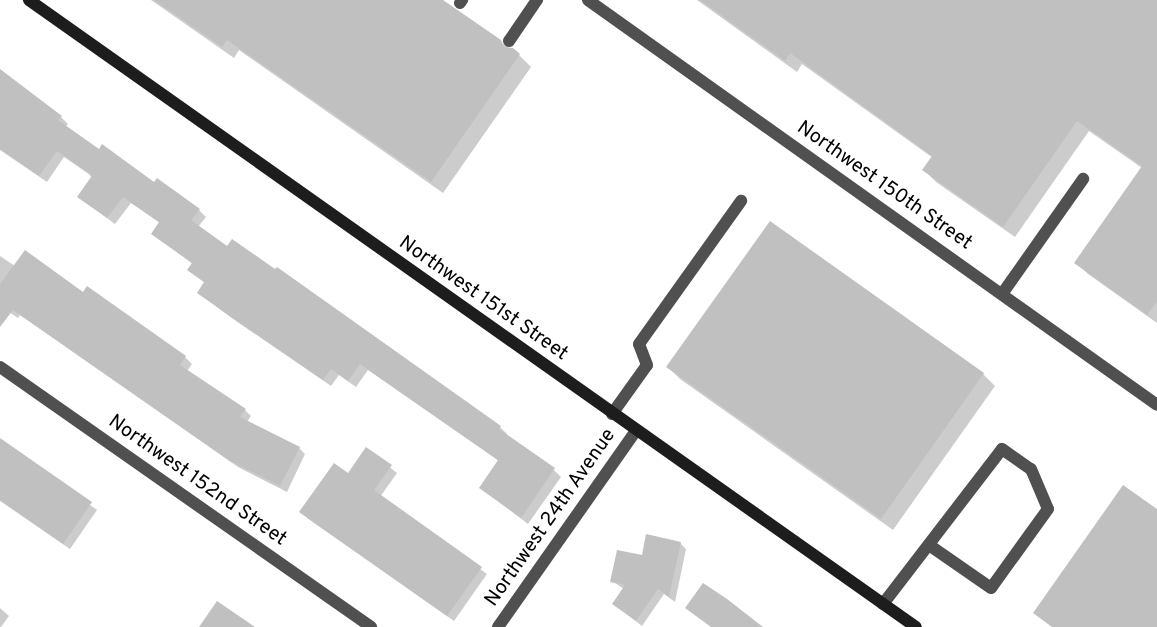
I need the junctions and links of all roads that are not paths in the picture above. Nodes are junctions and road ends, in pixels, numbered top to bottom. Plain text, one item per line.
1 (29, 0) edge
2 (537, 0) edge
3 (588, 0) edge
4 (509, 41) dead end
5 (1083, 179) dead end
6 (741, 201) dead end
7 (1002, 294) junction
8 (0, 367) edge
9 (1157, 405) edge
10 (612, 414) junction
11 (636, 431) junction
12 (929, 544) junction
13 (883, 604) junction
14 (371, 627) edge
15 (498, 627) edge
16 (916, 627) edge

1 - 10 street, Northwest 151st Street
2 - 4 street
3 - 7 street, Northwest 150th Street
5 - 7 street
6 - 10 street
7 - 9 street, Northwest 150th Street
8 - 14 street, Northwest 152nd Street
10 - 11 street, Northwest 151st Street
11 - 13 street, Northwest 151st Street
11 - 15 street, Northwest 24th Avenue
12 - 12 street
12 - 13 street
13 - 16 street, Northwest 151st Street

